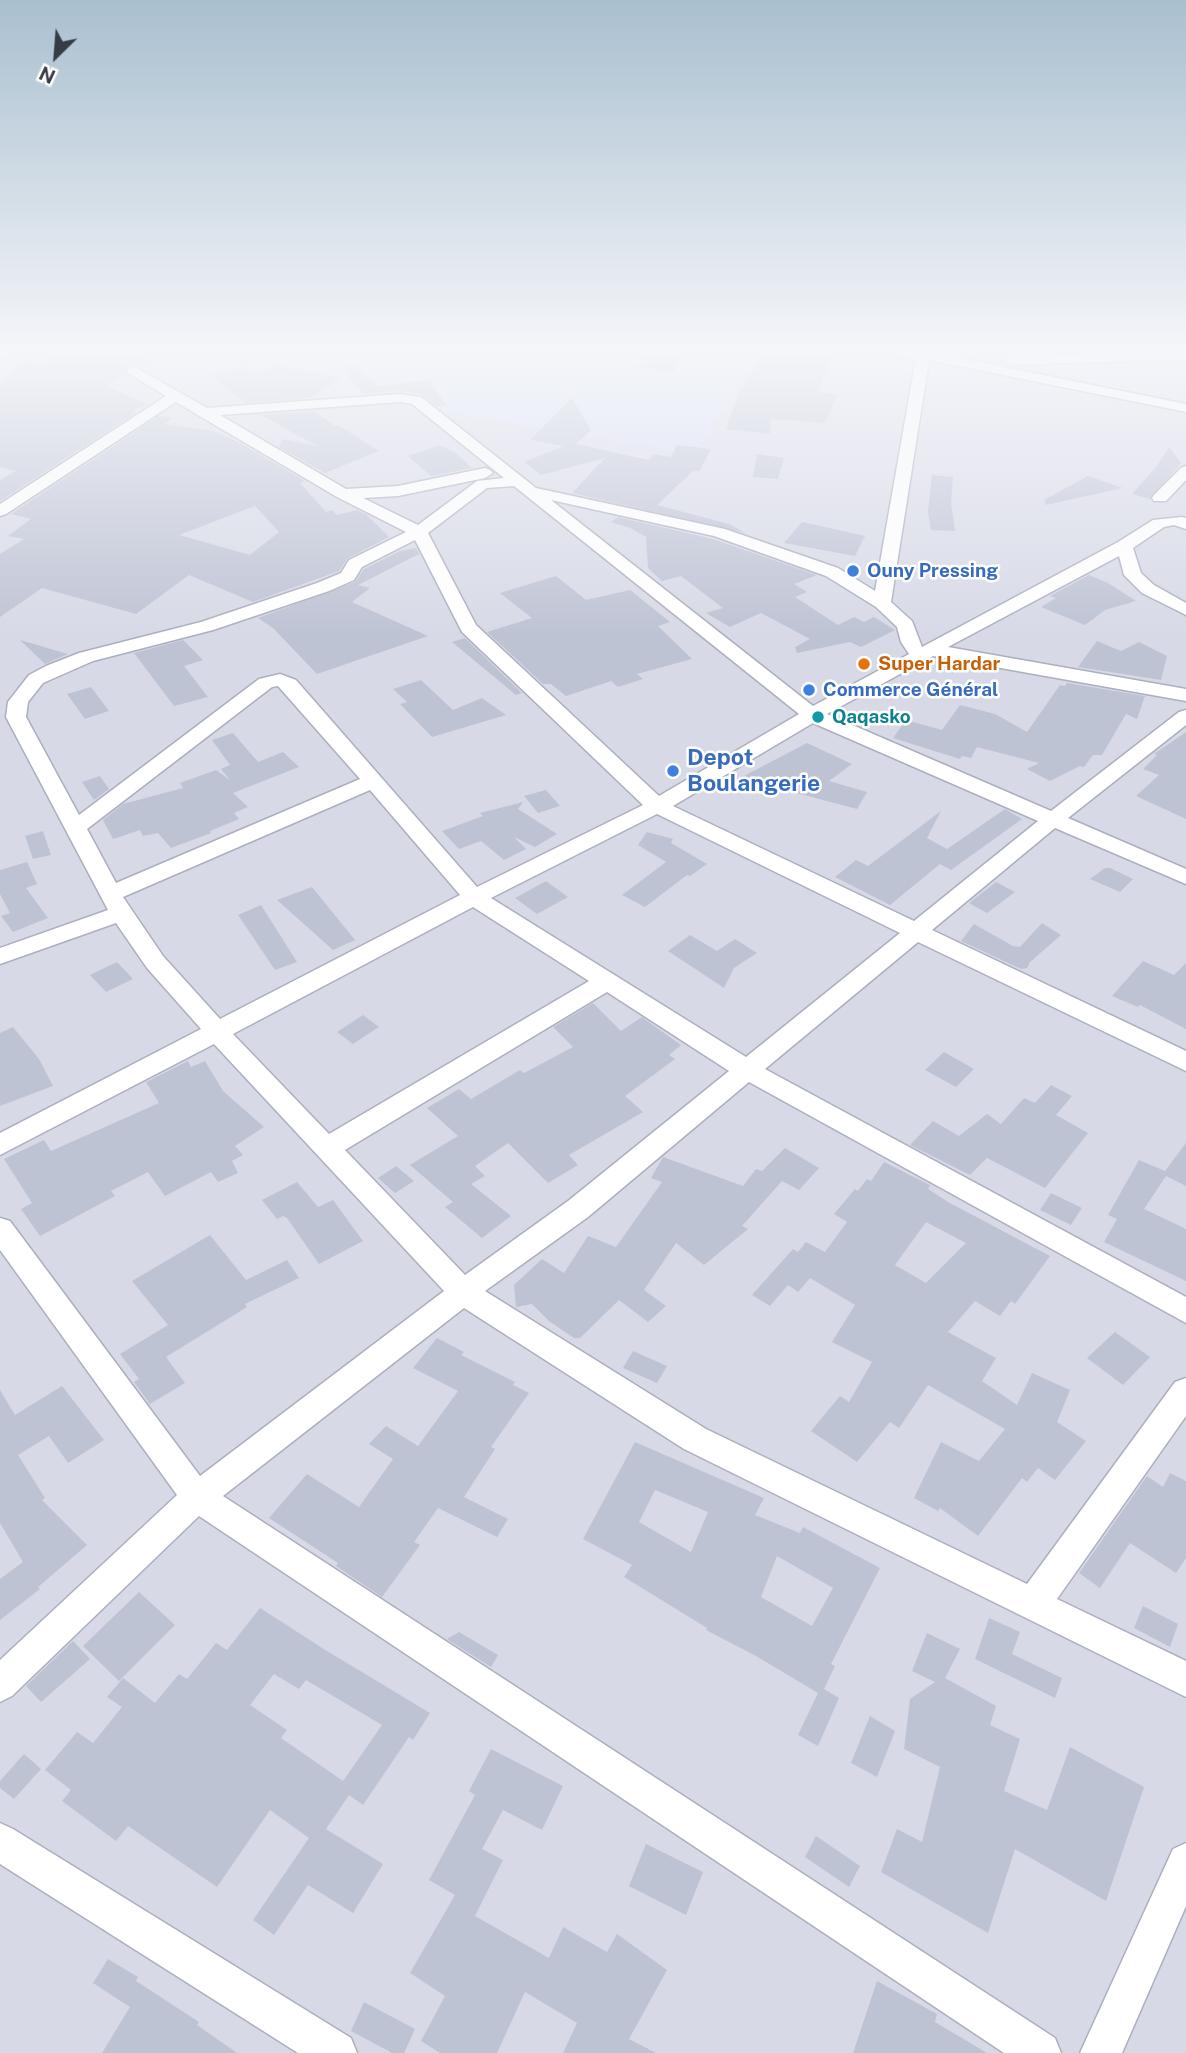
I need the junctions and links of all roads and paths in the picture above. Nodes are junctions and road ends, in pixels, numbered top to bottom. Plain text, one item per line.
1 (98, 445) edge
2 (262, 445) edge
3 (474, 445) edge
4 (908, 445) edge
5 (488, 456) junction
6 (1186, 471) edge
7 (484, 479) junction
8 (524, 486) junction
9 (343, 494) junction
10 (1160, 498) dead end
11 (0, 511) edge
12 (1186, 524) edge
13 (418, 532) junction
14 (1124, 546) junction
15 (882, 603) junction
16 (1186, 610) edge
17 (925, 653) junction
18 (1186, 695) edge
19 (812, 715) junction
20 (1186, 716) edge
21 (373, 781) junction
22 (657, 806) junction
23 (1053, 819) junction
24 (75, 828) junction
25 (1186, 877) edge
26 (474, 897) junction
27 (115, 904) junction
28 (916, 931) junction
29 (0, 956) edge
30 (607, 981) junction
31 (216, 1031) junction
32 (1186, 1062) edge
33 (747, 1070) junction
34 (0, 1145) edge
35 (327, 1148) junction
36 (0, 1229) edge
37 (463, 1292) junction
38 (1186, 1311) edge
39 (1186, 1391) edge
40 (197, 1497) junction
41 (1034, 1604) junction
42 (1186, 1679) edge
43 (0, 1684) edge
44 (0, 1842) edge
45 (1186, 1862) edge
46 (336, 2053) edge
47 (1040, 2053) edge
48 (1101, 2053) edge

1 - 11 street
2 - 9 street
3 - 5 street
4 - 15 street
5 - 7 street
5 - 8 street
6 - 10 street
7 - 8 street
7 - 9 street
7 - 13 street
8 - 15 street
8 - 19 street
9 - 13 street
12 - 14 street
13 - 22 street
13 - 24 street
14 - 16 street
14 - 17 street
15 - 17 street
17 - 18 street
17 - 19 street
19 - 22 street
19 - 23 street
20 - 23 street
21 - 24 street
21 - 26 street
21 - 27 street
22 - 26 street
22 - 28 street
23 - 25 street
23 - 28 street
24 - 27 street
26 - 30 street
26 - 31 street
27 - 29 street
27 - 31 street
28 - 32 street
28 - 33 street
30 - 33 street
30 - 35 street
31 - 34 street
31 - 35 street
33 - 37 street
33 - 38 street
35 - 37 street
36 - 40 street
37 - 40 street
37 - 41 street
39 - 41 street
40 - 43 street
40 - 47 street
41 - 42 street
44 - 46 street
45 - 48 street

